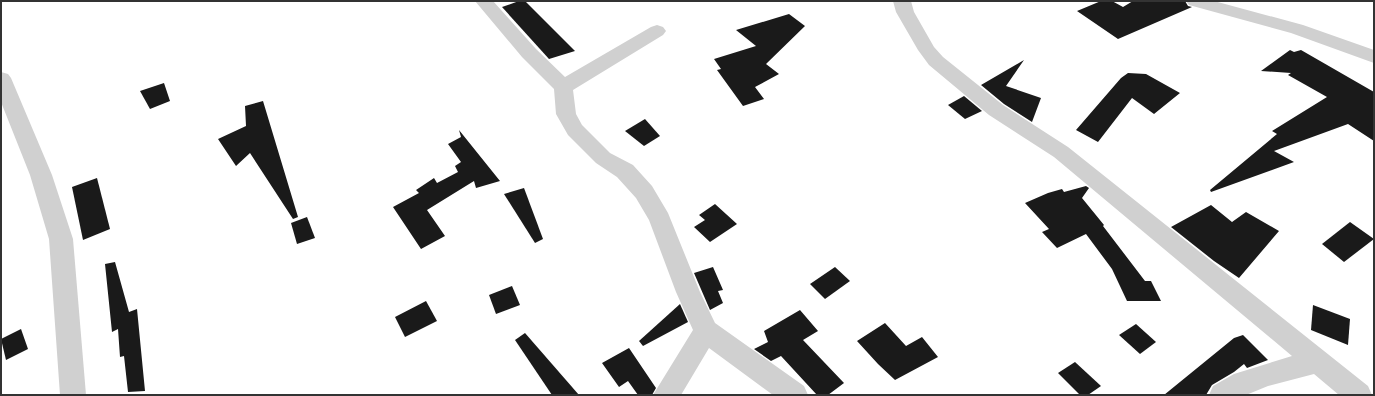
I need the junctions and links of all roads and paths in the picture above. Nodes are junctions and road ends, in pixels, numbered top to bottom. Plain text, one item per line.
1 (484, 1) edge
2 (902, 1) edge
3 (1195, 1) edge
4 (657, 31) dead end
5 (1374, 57) edge
6 (1, 78) edge
7 (563, 87) junction
8 (706, 331) junction
9 (1318, 361) junction
10 (73, 395) edge
11 (666, 395) edge
12 (795, 395) edge
13 (1222, 395) edge
14 (1359, 395) edge

1 - 7 street
2 - 9 street
3 - 5 street
4 - 7 street
6 - 10 street
7 - 8 street
8 - 11 street
8 - 12 street
9 - 13 street
9 - 14 street

